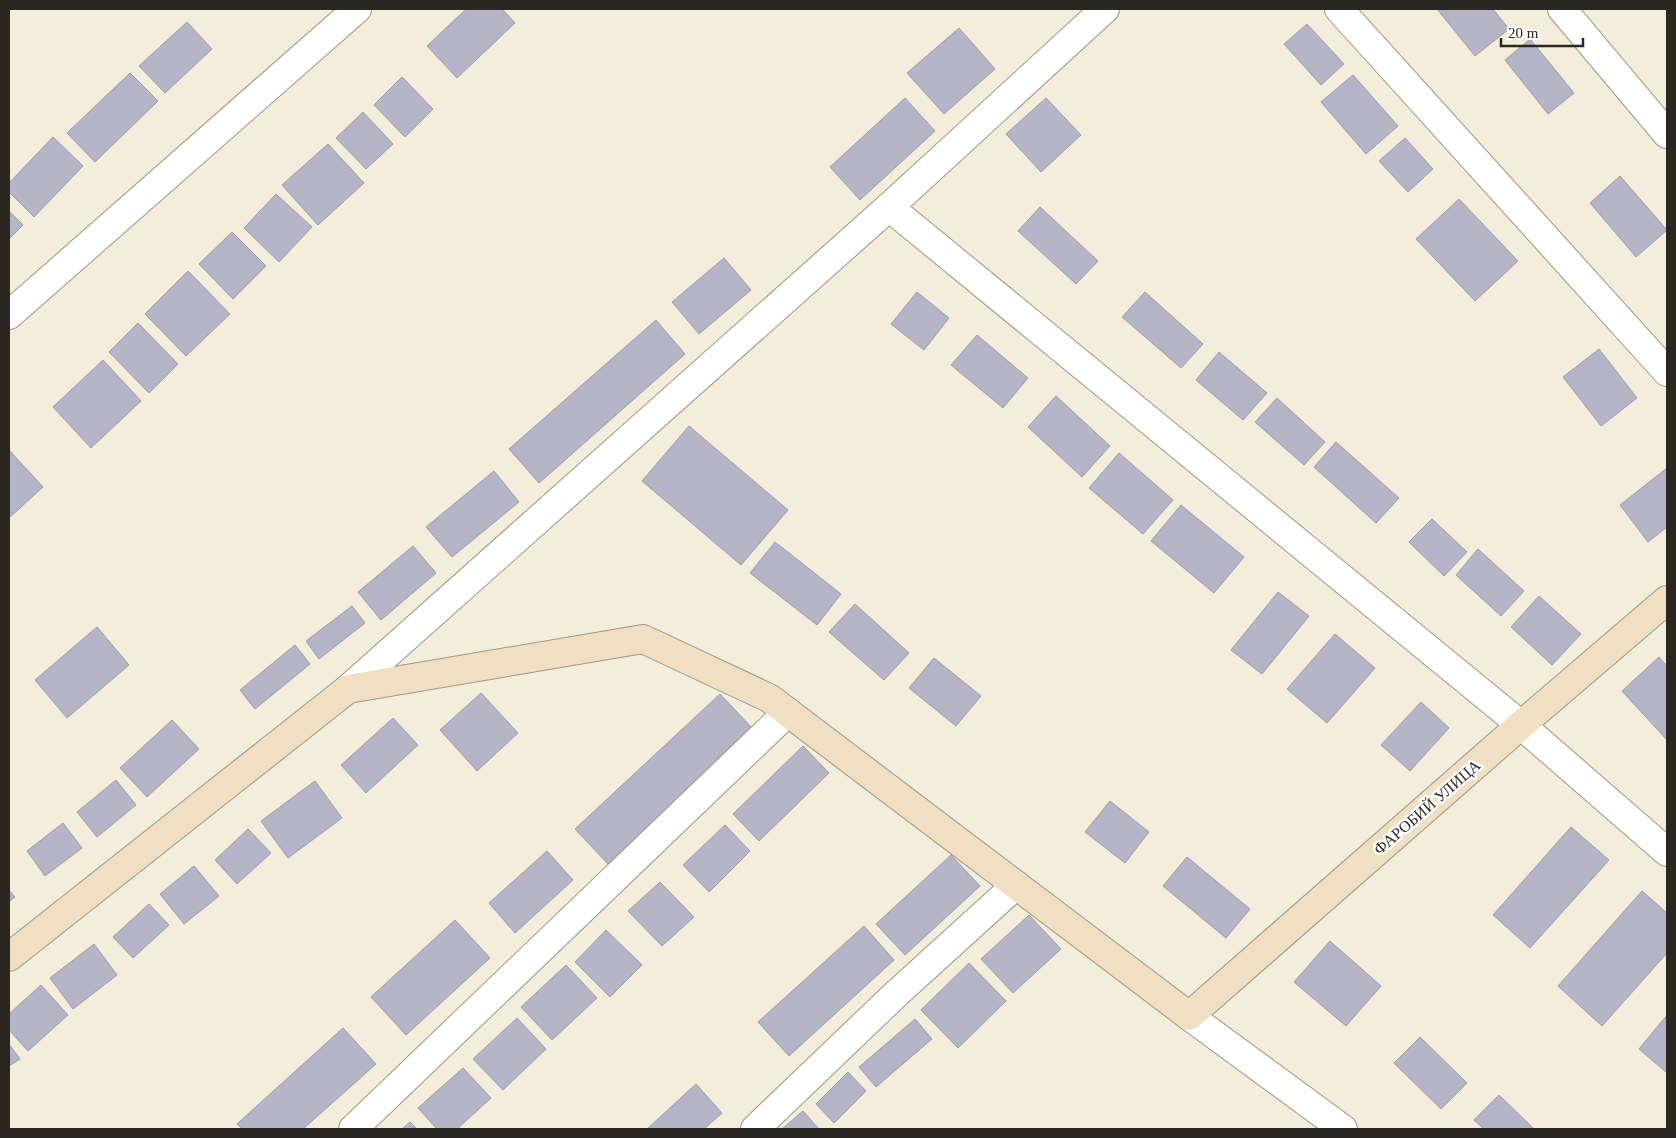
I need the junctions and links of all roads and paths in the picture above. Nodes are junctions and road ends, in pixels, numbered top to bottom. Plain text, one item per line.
1 (358, 9) edge
2 (1105, 9) edge
3 (1339, 9) edge
4 (1562, 9) edge
5 (1667, 134) edge
6 (889, 207) junction
7 (9, 315) edge
8 (1667, 372) edge
9 (1667, 600) edge
10 (348, 690) junction
11 (788, 712) junction
12 (1521, 725) junction
13 (1667, 852) edge
14 (1016, 885) junction
15 (9, 957) edge
16 (1189, 1016) junction
17 (353, 1129) edge
18 (754, 1129) edge
19 (1343, 1129) edge

1 - 7 street
2 - 6 street
3 - 8 street
4 - 5 street
6 - 10 street
6 - 12 street
9 - 12 street, ФАРОБИЙ УЛИЦА
10 - 11 street
10 - 15 street
11 - 14 street
11 - 17 street
12 - 13 street
12 - 16 street, ФАРОБИЙ УЛИЦА
14 - 16 street
14 - 18 street
16 - 19 street

